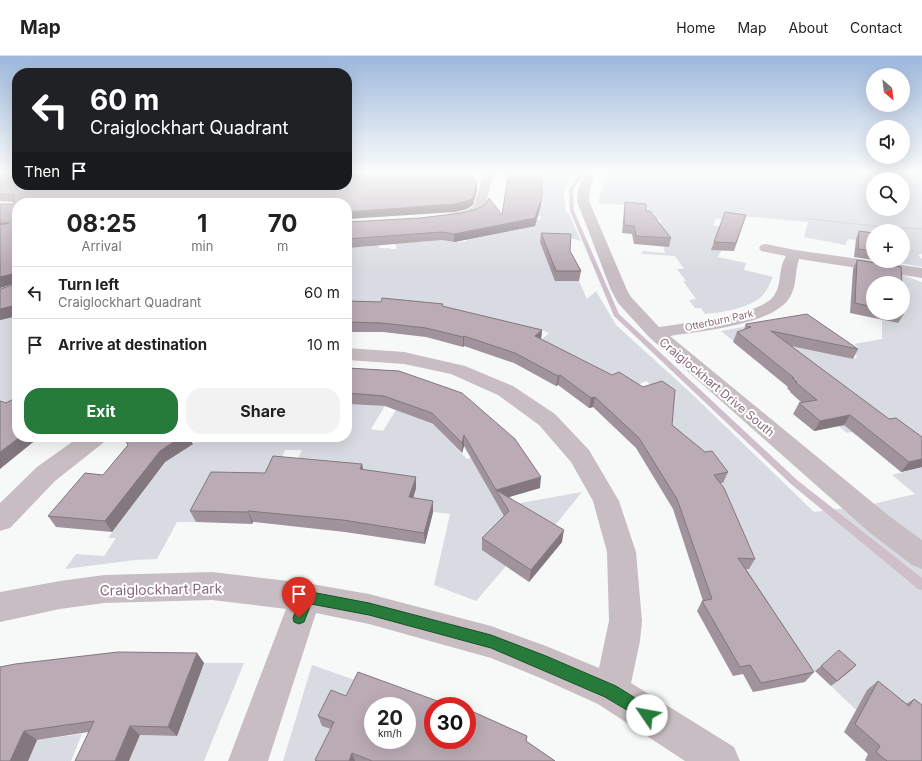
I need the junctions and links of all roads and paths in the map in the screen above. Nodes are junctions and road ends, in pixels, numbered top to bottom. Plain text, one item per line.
1 (481, 204) edge
2 (584, 204) edge
3 (440, 218) edge
4 (803, 218) dead end
5 (922, 229) edge
6 (766, 248) dead end
7 (795, 254) junction
8 (922, 273) edge
9 (655, 333) junction
10 (352, 354) edge
11 (88, 442) edge
12 (0, 520) edge
13 (922, 556) edge
14 (306, 597) junction
15 (0, 607) edge
16 (610, 691) junction
17 (248, 761) edge
18 (720, 761) edge

1 - 3 street
2 - 9 street, Craiglockhart Drive South
4 - 5 path
6 - 7 street
7 - 8 street
7 - 9 street, Otterburn Park
9 - 13 street, Craiglockhart Drive South
10 - 16 street
11 - 12 street
14 - 15 street, Craiglockhart Park
14 - 16 street, Craiglockhart Park
14 - 17 street
16 - 18 street, Craiglockhart Park

